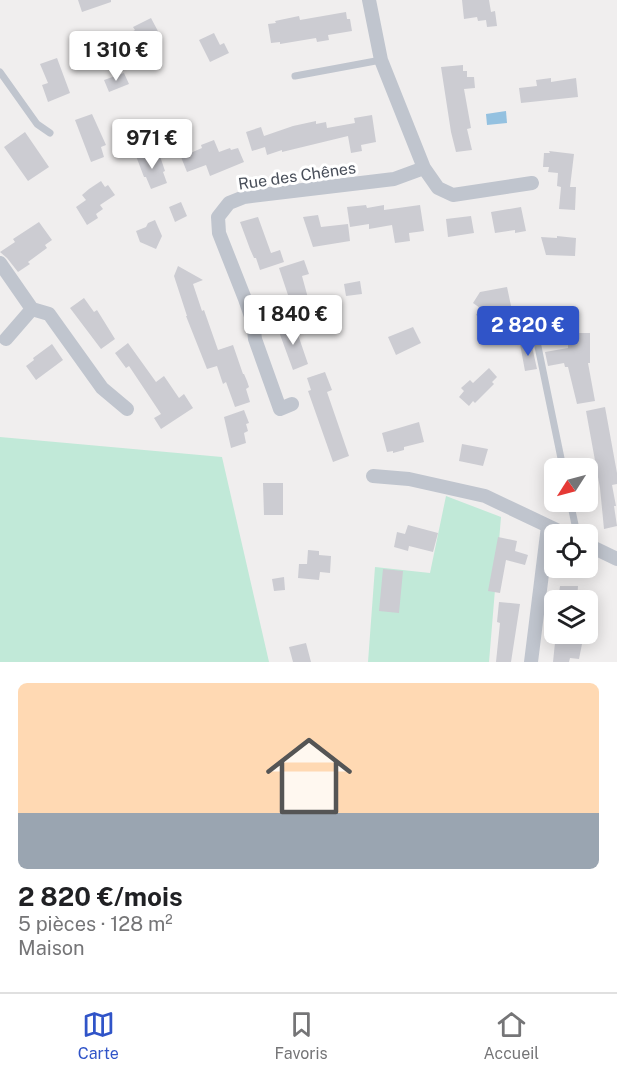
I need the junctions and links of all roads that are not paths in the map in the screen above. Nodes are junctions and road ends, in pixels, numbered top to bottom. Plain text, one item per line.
1 (369, 0) edge
2 (381, 60) junction
3 (0, 72) edge
4 (295, 76) dead end
5 (50, 133) dead end
6 (424, 168) junction
7 (532, 183) dead end
8 (0, 263) edge
9 (32, 309) junction
10 (535, 332) dead end
11 (6, 339) dead end
12 (292, 404) dead end
13 (127, 409) dead end
14 (561, 458) edge
15 (373, 476) dead end
16 (544, 524) edge
17 (598, 550) edge
18 (544, 558) edge
19 (617, 559) edge
20 (531, 662) edge

1 - 2 street
2 - 4 lane
2 - 6 street
3 - 5 lane
6 - 7 street
6 - 12 street, Rue des Chênes
8 - 9 street
9 - 11 street
9 - 13 street
10 - 14 lane
15 - 16 street
17 - 19 street
18 - 20 street

